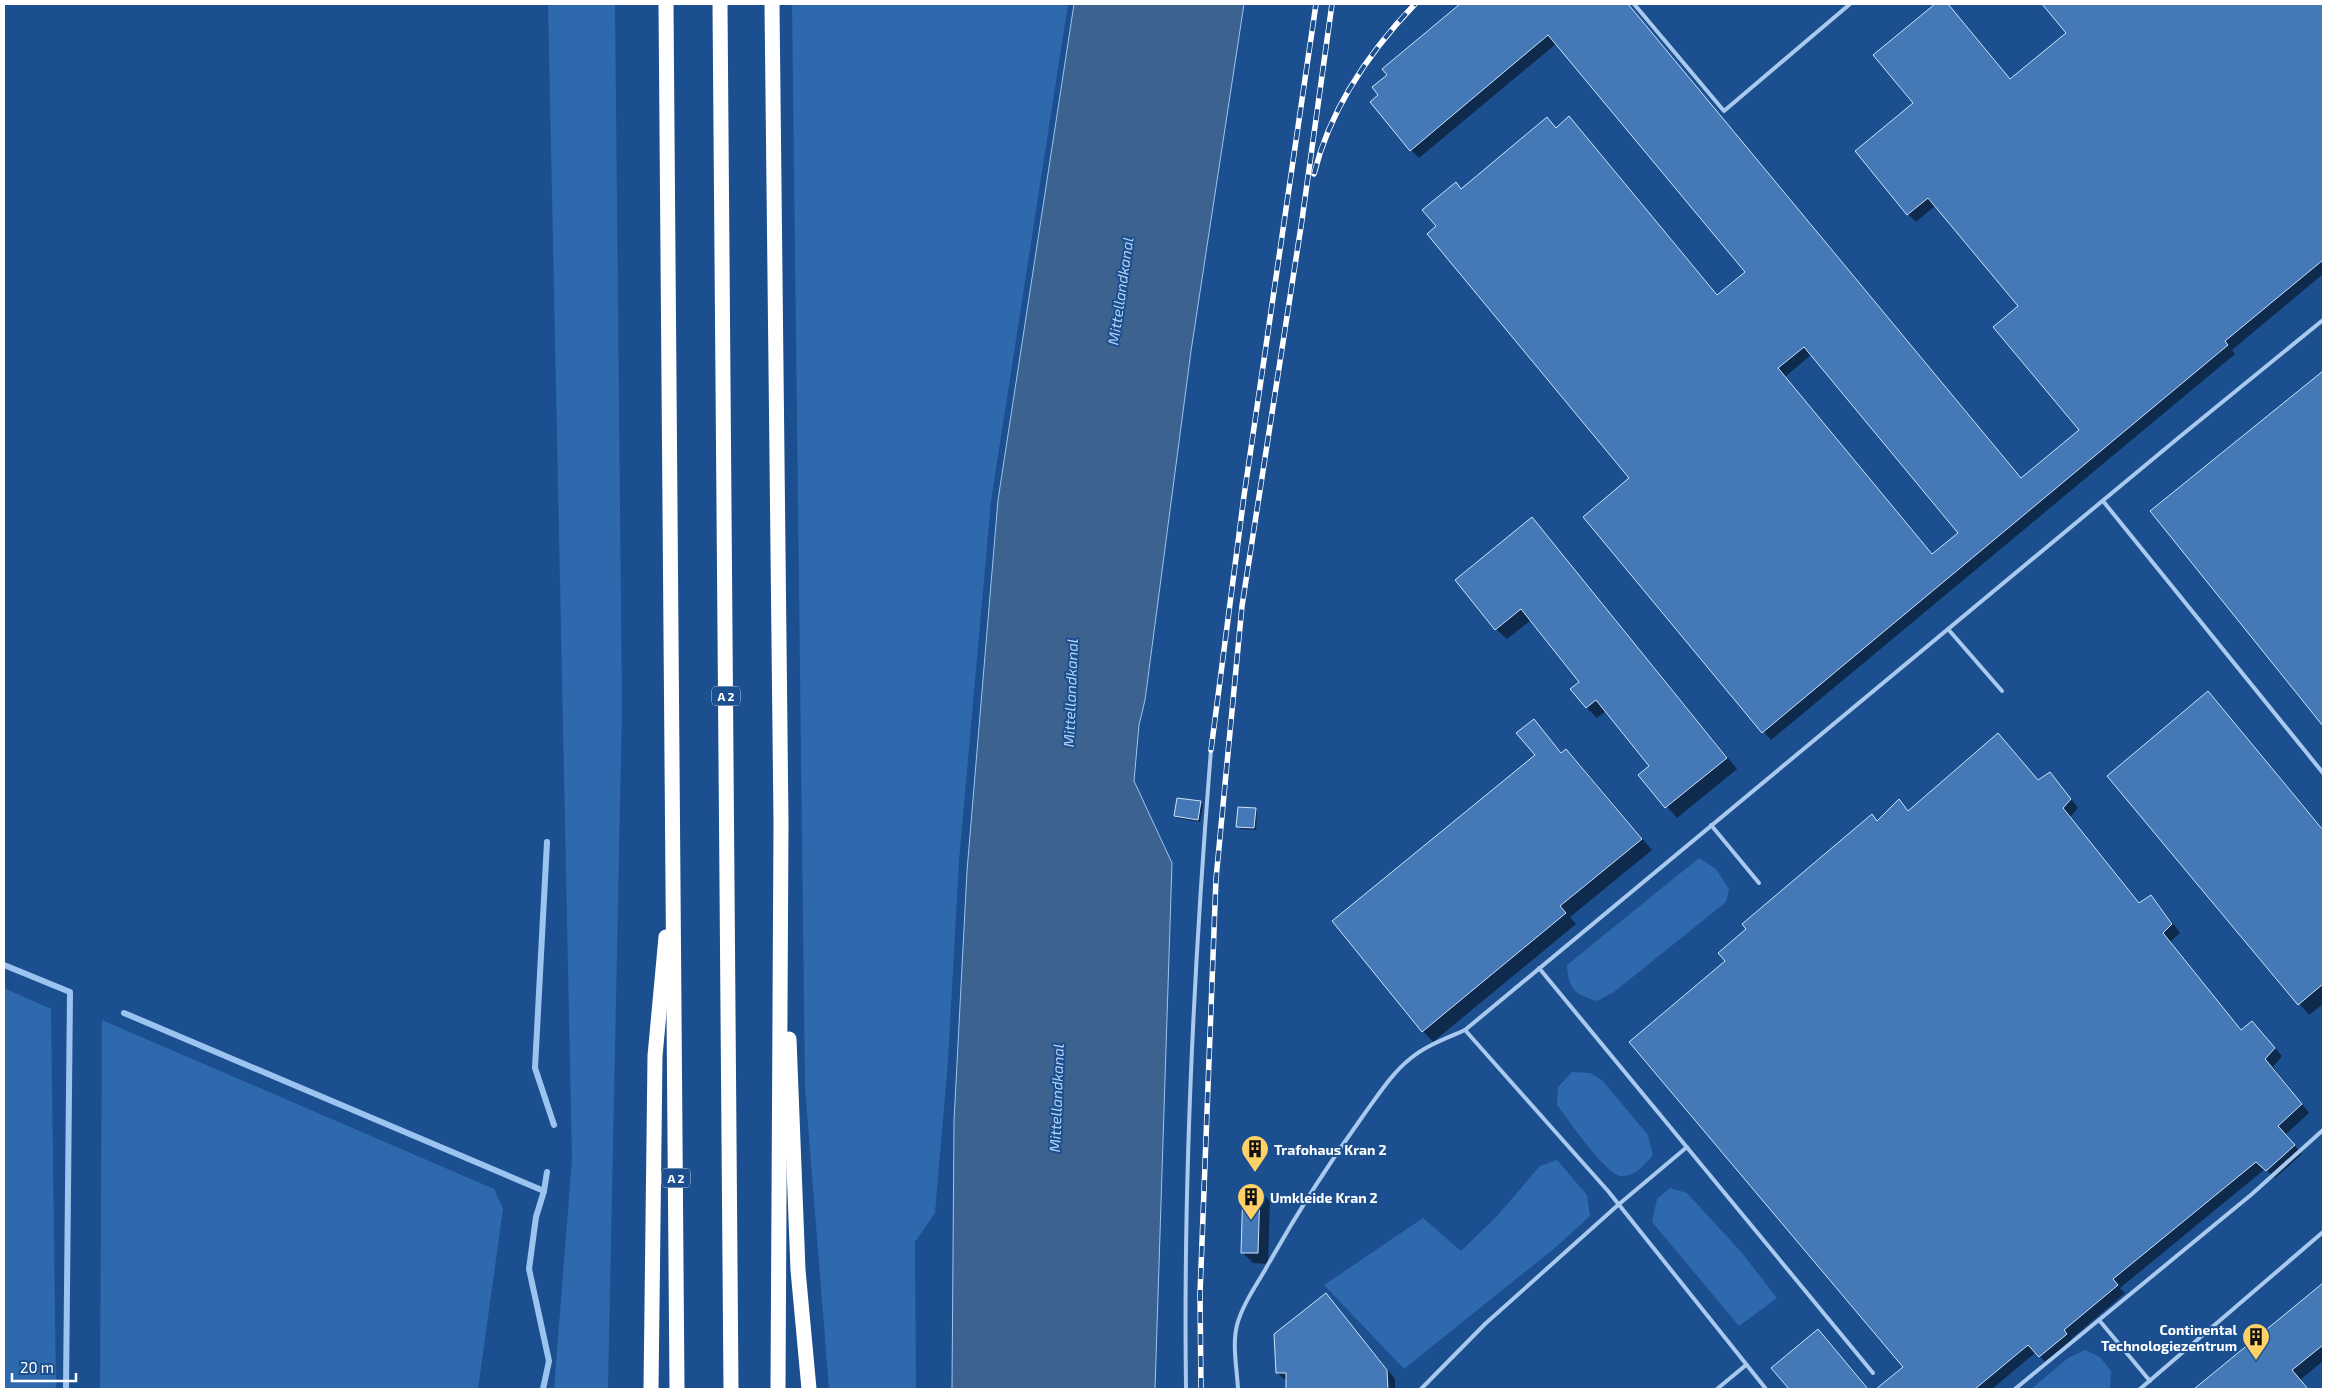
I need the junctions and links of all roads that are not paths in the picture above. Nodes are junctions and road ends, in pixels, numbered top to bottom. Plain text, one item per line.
1 (666, 4) edge
2 (720, 4) edge
3 (772, 4) edge
4 (1634, 4) edge
5 (1850, 4) edge
6 (2323, 320) edge
7 (2102, 500) junction
8 (1948, 629) junction
9 (2002, 691) dead end
10 (1211, 750) dead end
11 (2323, 772) edge
12 (781, 824) junction
13 (1711, 825) junction
14 (674, 846) junction
15 (1759, 882) dead end
16 (1539, 968) junction
17 (1465, 1030) junction
18 (2323, 1130) edge
19 (1687, 1147) junction
20 (1618, 1205) junction
21 (2323, 1232) edge
22 (2099, 1320) junction
23 (1746, 1364) junction
24 (1873, 1373) dead end
25 (2150, 1381) junction
26 (650, 1389) edge
27 (677, 1389) edge
28 (731, 1389) edge
29 (778, 1389) edge
30 (809, 1389) edge
31 (1186, 1389) edge
32 (1238, 1389) edge
33 (1421, 1389) edge
34 (1717, 1389) edge
35 (1766, 1389) edge
36 (2015, 1389) edge
37 (2140, 1389) edge

1 - 14 highway, A 2
2 - 28 highway, A 2
3 - 12 highway
4 - 5 lane
6 - 7 lane
7 - 8 lane
7 - 11 lane
8 - 9 lane
8 - 13 lane
10 - 31 lane
12 - 29 highway
12 - 30 highway
13 - 15 lane
13 - 16 lane
14 - 26 highway
14 - 27 highway, A 2
16 - 17 lane
16 - 19 lane
17 - 20 lane
17 - 32 lane
18 - 22 lane
19 - 20 lane
19 - 24 lane
20 - 23 lane
20 - 33 lane
21 - 25 lane
22 - 25 lane
22 - 36 lane
23 - 34 lane
23 - 35 lane
25 - 37 lane

